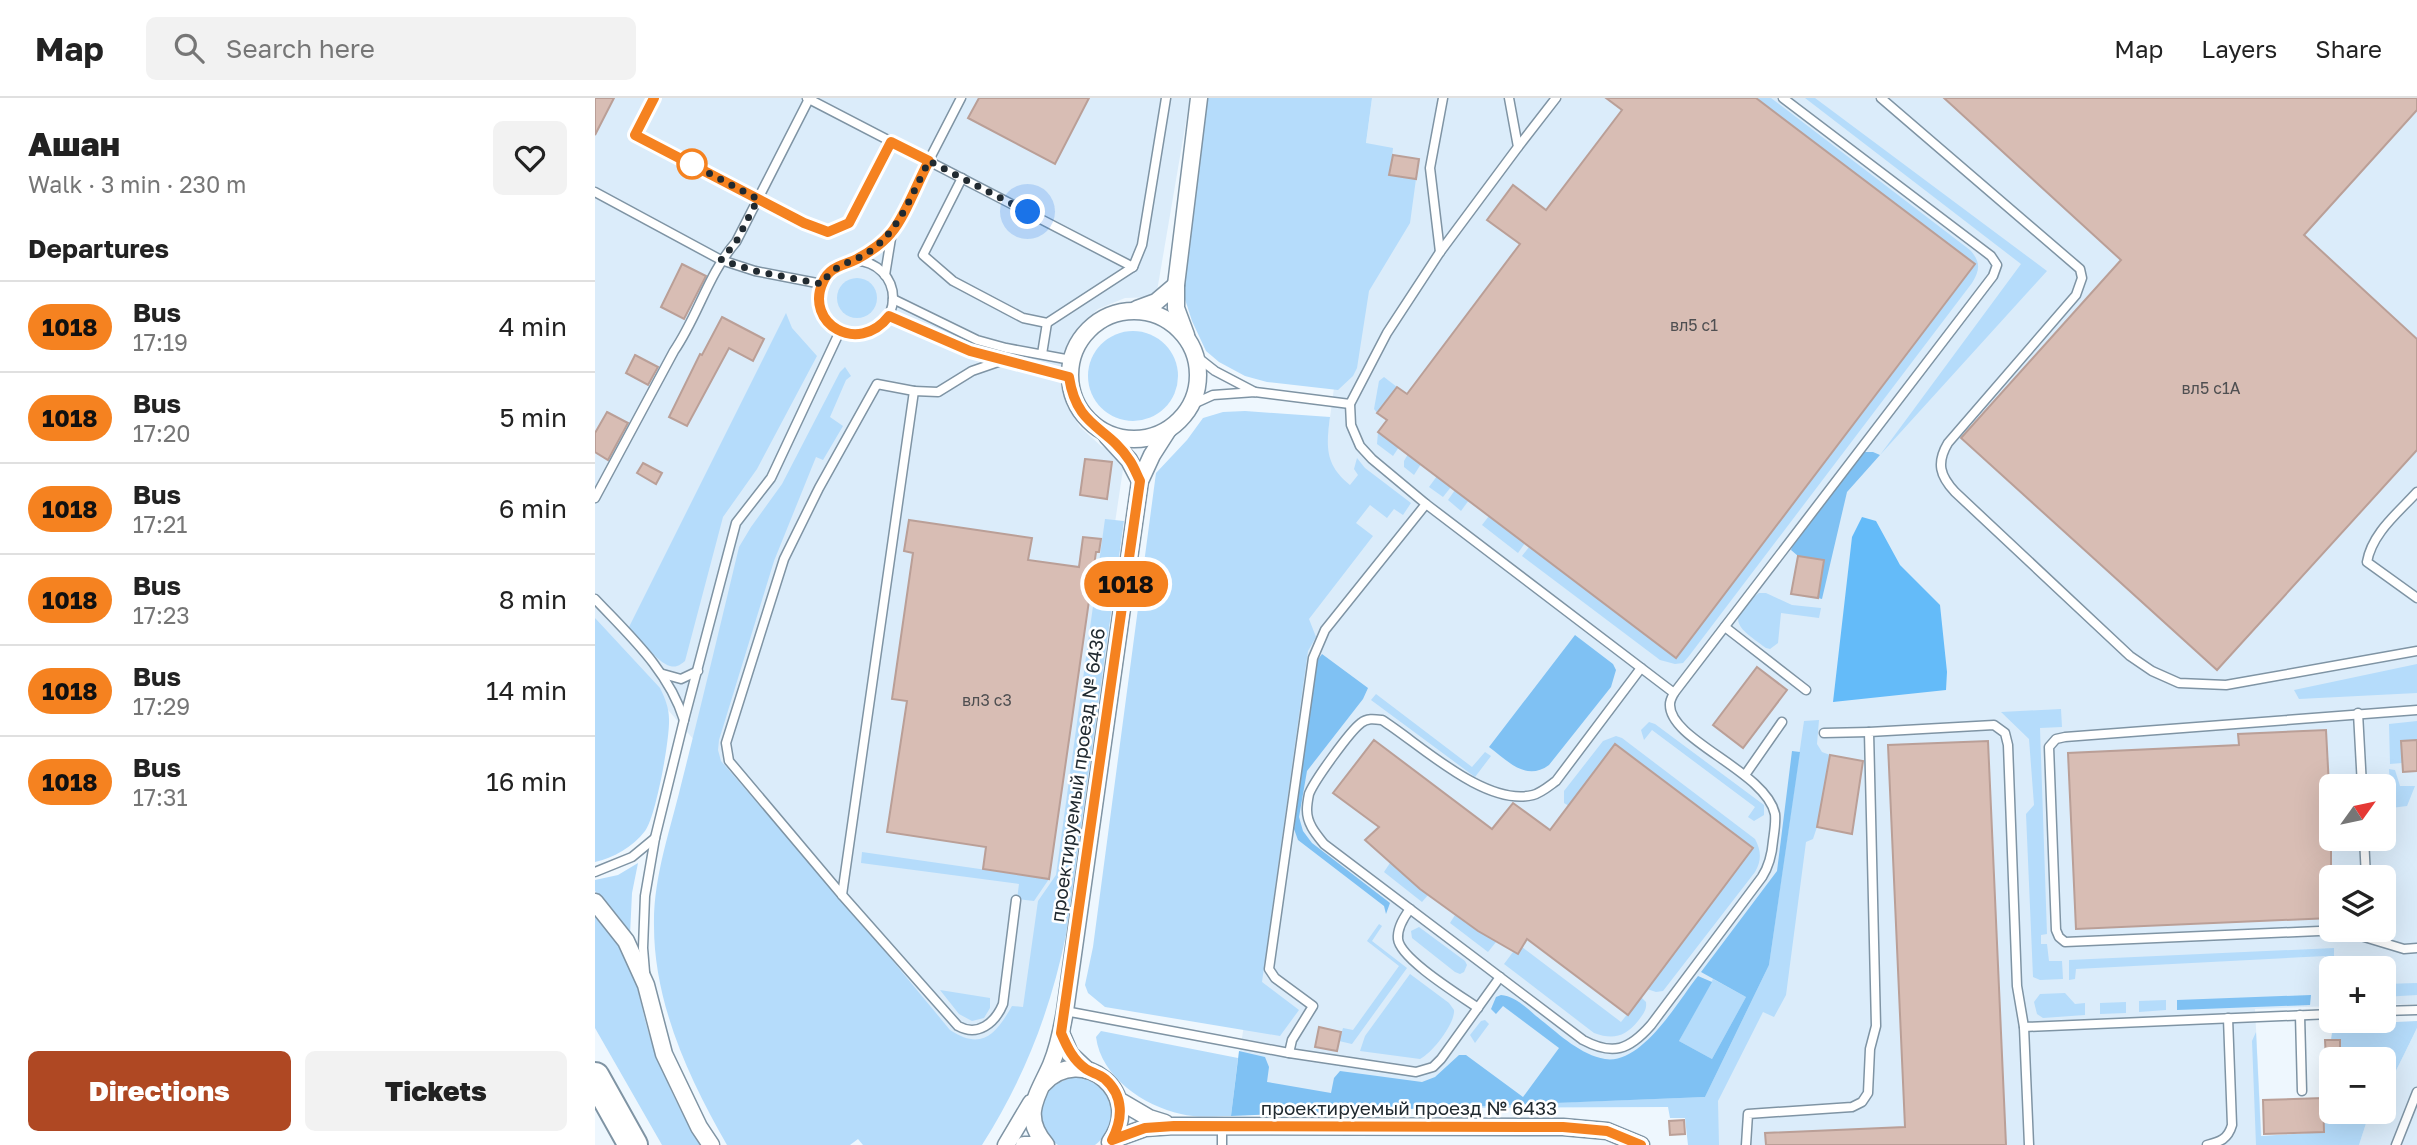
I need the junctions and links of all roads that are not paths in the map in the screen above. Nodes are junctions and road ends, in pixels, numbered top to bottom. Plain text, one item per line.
1 (654, 98) edge
2 (961, 98) edge
3 (1166, 98) edge
4 (1199, 98) edge
5 (1443, 98) edge
6 (1509, 98) edge
7 (1556, 98) edge
8 (1783, 98) edge
9 (1881, 98) edge
10 (808, 99) edge
11 (891, 142) junction
12 (1518, 146) junction
13 (929, 161) junction
14 (962, 178) junction
15 (595, 192) edge
16 (758, 199) junction
17 (892, 232) junction
18 (1440, 252) junction
19 (721, 260) junction
20 (853, 261) junction
21 (1133, 267) junction
22 (885, 275) junction
23 (822, 284) junction
24 (1176, 285) junction
25 (893, 299) junction
26 (1133, 311) junction
27 (889, 316) junction
28 (1047, 323) junction
29 (840, 331) junction
30 (1188, 341) junction
31 (970, 351) junction
32 (1042, 354) junction
33 (1196, 356) junction
34 (1071, 360) junction
35 (1001, 361) junction
36 (972, 371) junction
37 (1069, 377) junction
38 (914, 391) junction
39 (1255, 392) junction
40 (1350, 404) junction
41 (1191, 405) junction
42 (1168, 430) junction
43 (1104, 432) junction
44 (1140, 481) junction
45 (2417, 492) edge
46 (595, 498) edge
47 (1426, 504) junction
48 (2417, 598) edge
49 (595, 599) edge
50 (1725, 627) junction
51 (2417, 652) edge
52 (1641, 668) junction
53 (698, 671) junction
54 (663, 674) junction
55 (1806, 690) dead end
56 (1674, 694) junction
57 (2417, 710) edge
58 (2358, 713) junction
59 (684, 719) junction
60 (1782, 722) dead end
61 (1869, 732) junction
62 (1824, 733) dead end
63 (2361, 774) edge
64 (1745, 775) junction
65 (655, 838) junction
66 (595, 872) edge
67 (842, 895) junction
68 (1016, 900) dead end
69 (595, 902) edge
70 (1410, 909) junction
71 (2319, 931) edge
72 (2390, 942) edge
73 (2417, 948) edge
74 (1500, 977) junction
75 (646, 985) junction
76 (1478, 1008) junction
77 (2417, 1010) edge
78 (1065, 1011) junction
79 (2396, 1011) edge
80 (2299, 1014) junction
81 (2319, 1014) edge
82 (2228, 1018) junction
83 (2024, 1027) junction
84 (1061, 1033) junction
85 (1289, 1053) junction
86 (1087, 1070) junction
87 (595, 1077) edge
88 (2302, 1091) dead end
89 (2417, 1091) edge
90 (1037, 1092) junction
91 (1119, 1101) junction
92 (1174, 1126) junction
93 (1222, 1127) junction
94 (1110, 1142) edge
95 (633, 1145) edge
96 (711, 1145) edge
97 (1006, 1145) edge
98 (1024, 1145) edge
99 (1039, 1145) edge
100 (1046, 1145) edge
101 (1222, 1145) edge
102 (1641, 1145) edge
103 (1746, 1145) edge
104 (2029, 1145) edge
105 (2207, 1145) edge
106 (2396, 1145) edge

1 - 16 lane
2 - 13 lane
3 - 21 lane
4 - 24 street
5 - 18 lane
6 - 12 lane
7 - 12 lane
8 - 50 lane
9 - 51 lane
10 - 11 lane
10 - 16 lane
11 - 13 lane
11 - 16 lane
12 - 18 lane
13 - 14 lane
13 - 17 lane
14 - 21 lane
14 - 28 lane
15 - 19 lane
16 - 19 lane
17 - 20 lane
17 - 22 lane
18 - 40 lane
19 - 23 lane
19 - 46 lane
20 - 22 lane
20 - 23 lane
21 - 28 lane
22 - 25 lane
23 - 29 lane
24 - 26 street
24 - 30 street
25 - 27 lane
25 - 32 lane
26 - 30 street
26 - 34 street
27 - 29 lane
27 - 31 lane
28 - 32 lane
29 - 53 lane
30 - 33 street
31 - 35 lane
31 - 36 lane
32 - 34 lane
33 - 39 lane
33 - 41 street
34 - 37 street
35 - 36 lane
35 - 37 lane
36 - 38 lane
37 - 43 street
38 - 67 lane
38 - 67 lane
39 - 40 lane
39 - 41 lane
40 - 47 lane
41 - 42 street
42 - 43 street
42 - 44 street, проектируемый проезд № 6436
43 - 44 street
44 - 78 street, проектируемый проезд № 6436
45 - 48 lane
47 - 52 lane
47 - 85 lane
49 - 54 lane
50 - 55 lane
50 - 56 lane
52 - 56 lane
52 - 70 lane
53 - 54 lane
53 - 59 lane
54 - 59 lane
56 - 64 lane
57 - 58 lane
58 - 63 lane
58 - 71 lane
59 - 65 lane
60 - 64 lane
61 - 62 lane
61 - 83 lane
61 - 103 lane
64 - 74 lane
65 - 66 lane
65 - 75 lane
67 - 68 lane
69 - 75 street
70 - 74 lane
70 - 76 lane
72 - 73 lane
74 - 76 lane
75 - 96 street
76 - 85 lane
77 - 79 lane
78 - 84 street, проектируемый проезд № 6436
78 - 85 lane
80 - 81 lane
80 - 82 lane
80 - 88 lane
82 - 83 lane
82 - 105 lane
83 - 104 lane
84 - 86 street
84 - 90 street, проектируемый проезд № 6436
86 - 90 street, проектируемый проезд № 6436
86 - 91 street
87 - 95 highway
89 - 106 lane
90 - 97 street, проектируемый проезд № 6436
90 - 100 street, проектируемый проезд № 6436
91 - 92 street
91 - 94 street
92 - 93 street, проектируемый проезд № 6433
92 - 94 street
93 - 101 lane
93 - 102 street, проектируемый проезд № 6433
98 - 99 street

